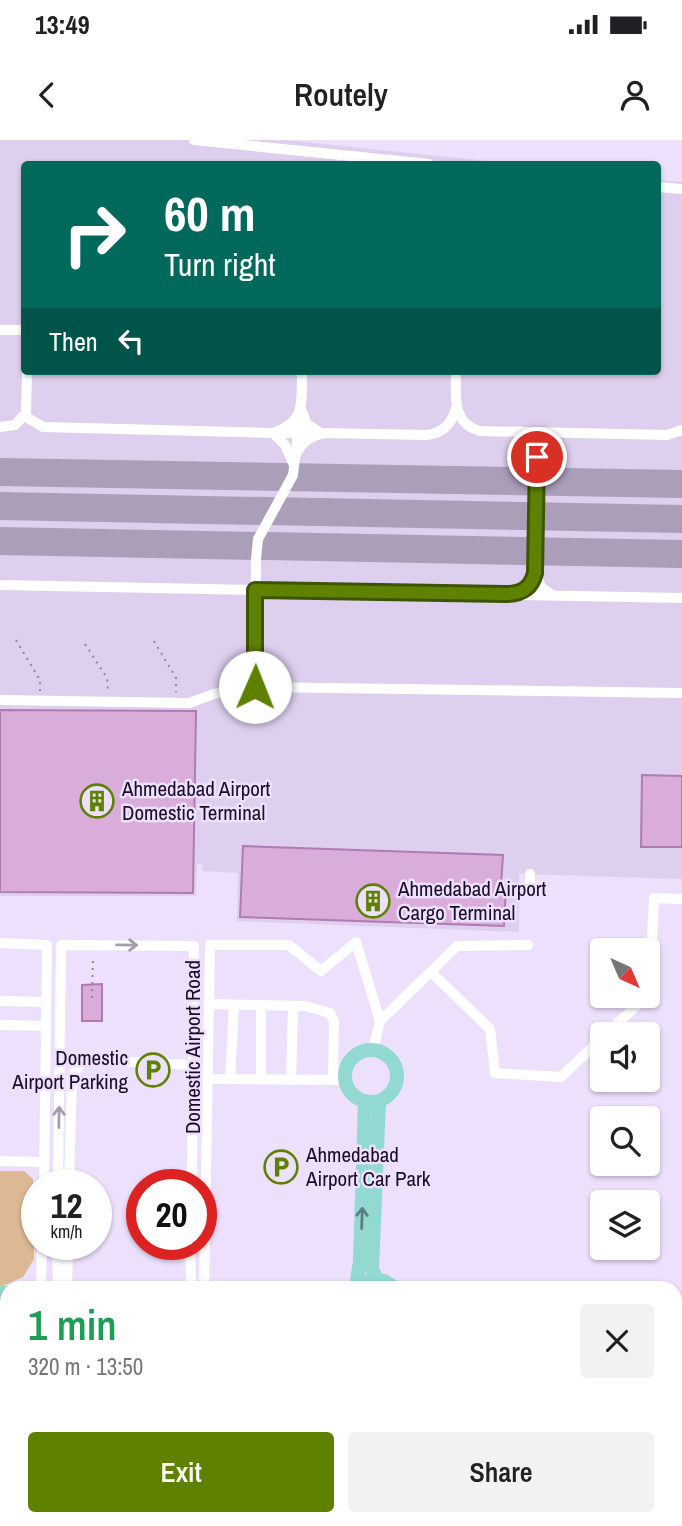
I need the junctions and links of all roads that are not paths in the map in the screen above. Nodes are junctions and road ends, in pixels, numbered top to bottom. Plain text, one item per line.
1 (194, 140) edge
2 (400, 161) edge
3 (661, 187) edge
4 (682, 189) edge
5 (0, 330) edge
6 (21, 330) edge
7 (27, 375) edge
8 (302, 375) edge
9 (456, 375) edge
10 (456, 408) junction
11 (301, 409) junction
12 (26, 413) junction
13 (0, 428) edge
14 (682, 430) edge
15 (273, 433) junction
16 (297, 433) junction
17 (326, 433) junction
18 (538, 433) junction
19 (293, 463) junction
20 (535, 573) junction
21 (0, 585) edge
22 (255, 590) junction
23 (511, 594) junction
24 (554, 595) junction
25 (682, 598) edge
26 (255, 687) junction
27 (682, 693) edge
28 (0, 700) edge
29 (530, 874) dead end
30 (530, 890) dead end
31 (682, 899) edge
32 (0, 943) edge
33 (528, 945) dead end
34 (431, 972) junction
35 (0, 1001) edge
36 (46, 1002) junction
37 (208, 1004) junction
38 (234, 1005) junction
39 (261, 1005) junction
40 (293, 1006) junction
41 (380, 1021) junction
42 (619, 1022) edge
43 (0, 1025) edge
44 (46, 1026) junction
45 (590, 1049) edge
46 (373, 1050) junction
47 (194, 1065) junction
48 (207, 1079) junction
49 (230, 1079) junction
50 (261, 1079) junction
51 (291, 1080) junction
52 (340, 1080) junction
53 (372, 1101) junction
54 (0, 1161) edge
55 (44, 1162) junction
56 (44, 1169) edge
57 (58, 1169) edge
58 (69, 1169) edge
59 (192, 1169) edge
60 (42, 1260) edge
61 (57, 1260) edge
62 (68, 1260) edge
63 (190, 1260) edge
64 (377, 1280) junction
65 (41, 1281) edge
66 (58, 1281) edge
67 (68, 1281) edge
68 (191, 1281) edge
69 (204, 1281) edge
70 (356, 1281) edge
71 (367, 1281) edge
72 (384, 1281) edge

1 - 2 street
3 - 4 street
5 - 6 street
7 - 12 street
8 - 11 street
9 - 10 street
10 - 17 street
10 - 18 street
11 - 15 street
11 - 16 street
11 - 17 street
12 - 13 street
12 - 15 street
14 - 18 street
15 - 16 street
15 - 19 street
16 - 17 street
16 - 19 street
17 - 19 street
18 - 20 street
19 - 22 street
20 - 23 street
20 - 24 street
21 - 22 street
22 - 23 street
22 - 26 street
23 - 24 street
24 - 25 street
26 - 27 street
26 - 28 street
29 - 30 street
31 - 42 street
32 - 36 street
33 - 34 street
34 - 41 street
34 - 45 street
35 - 36 street
36 - 44 street
37 - 38 street
37 - 41 street
37 - 48 street
38 - 39 street
38 - 49 street
39 - 40 street
39 - 50 street
40 - 51 street
40 - 52 street
41 - 46 street
43 - 44 street
44 - 55 street
46 - 52 main road
46 - 53 main road
57 -> 47 street, Domestic Airport Road
47 - 58 street
47 - 59 street, Domestic Airport Road
48 - 49 street
48 - 69 street
49 - 50 street
50 - 51 street
51 - 52 street
52 - 53 main road
53 - 64 main road
70 -> 53 main road
54 - 55 street
55 - 56 street
60 - 65 street
61 - 66 street
62 - 67 street
63 - 68 street
64 - 71 main road
64 - 72 main road

